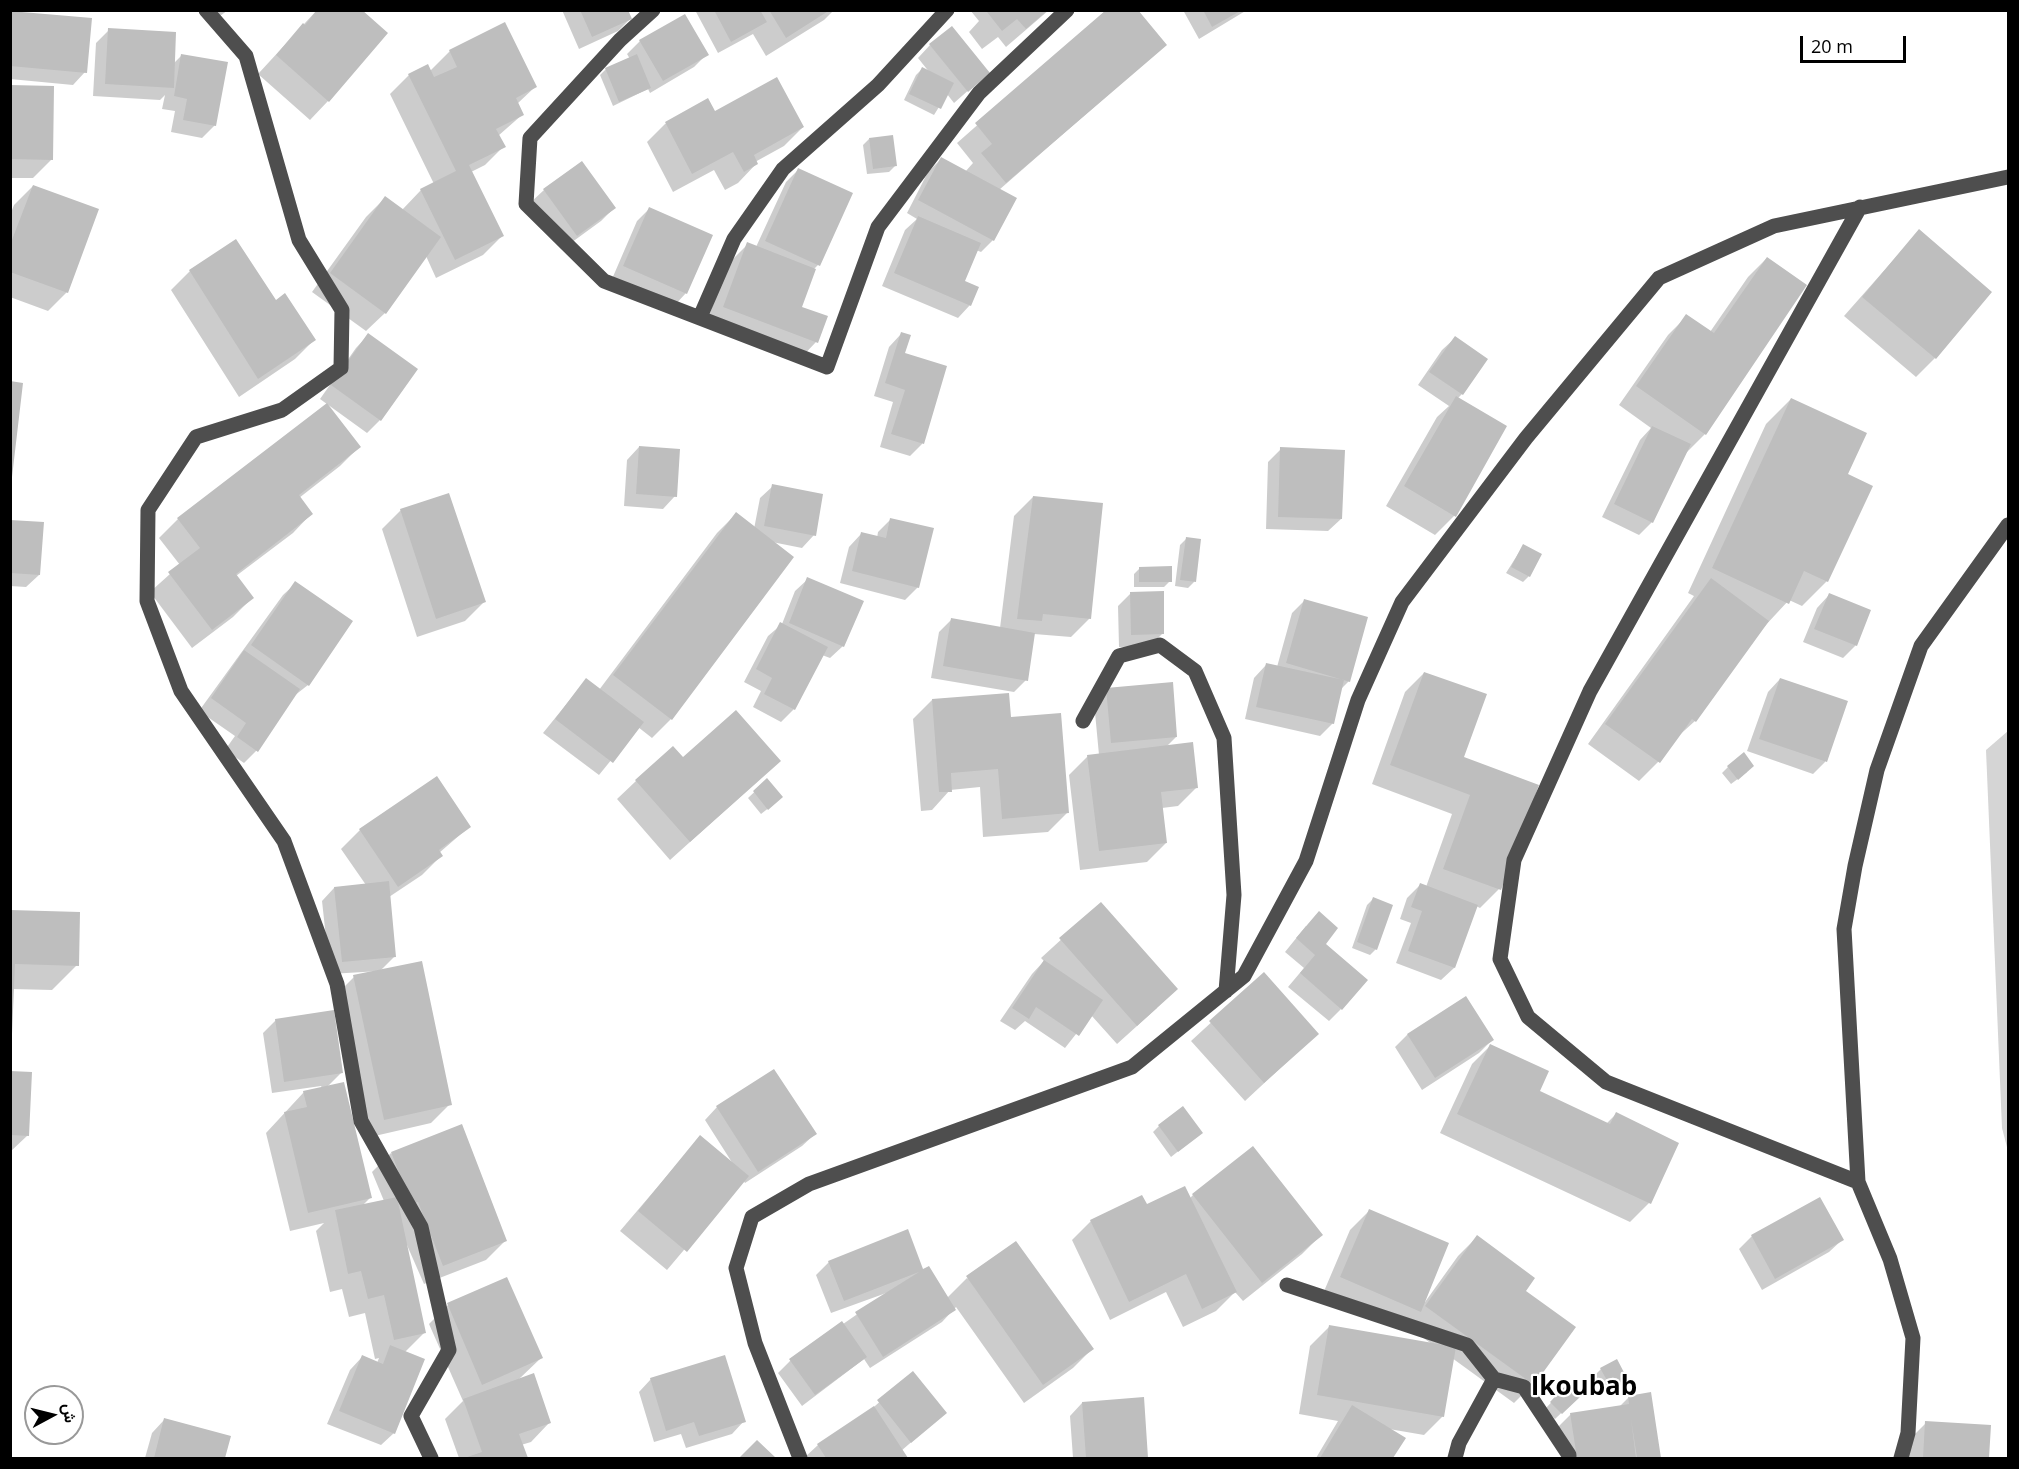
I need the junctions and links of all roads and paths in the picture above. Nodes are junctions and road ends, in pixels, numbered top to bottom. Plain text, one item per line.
1 (206, 10) edge
2 (654, 10) edge
3 (947, 10) edge
4 (1067, 10) edge
5 (2008, 177) edge
6 (1860, 207) junction
7 (700, 317) junction
8 (2008, 525) edge
9 (1083, 721) dead end
10 (1226, 991) junction
11 (1858, 1182) junction
12 (1287, 1285) dead end
13 (1494, 1379) junction
14 (431, 1458) edge
15 (800, 1458) edge
16 (1455, 1458) edge
17 (1569, 1458) edge
18 (1901, 1458) edge

1 - 14 street
2 - 7 street
3 - 7 street
4 - 7 street
5 - 6 street
6 - 10 street
6 - 11 street
8 - 11 street
9 - 10 street
10 - 15 street
11 - 18 street
12 - 13 street
13 - 16 street
13 - 17 street

